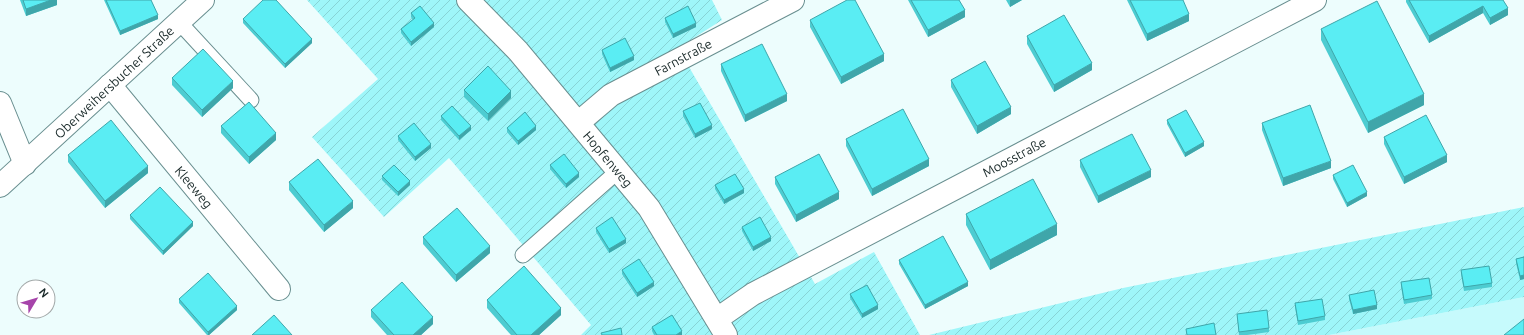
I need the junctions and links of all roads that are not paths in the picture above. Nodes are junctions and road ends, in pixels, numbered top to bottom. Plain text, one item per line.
1 (203, 0) edge
2 (468, 0) edge
3 (793, 0) edge
4 (1315, 0) edge
5 (179, 22) junction
6 (110, 85) junction
7 (251, 100) dead end
8 (0, 103) edge
9 (578, 123) junction
10 (25, 164) junction
11 (618, 170) junction
12 (0, 186) edge
13 (523, 255) dead end
14 (279, 290) dead end
15 (721, 327) edge

1 - 5 street, Oberweihersbucher Straße
2 - 9 street, Hopfenweg
3 - 9 street, Farnstraße
4 - 15 street, Moosstraße
5 - 6 street, Oberweihersbucher Straße
5 - 7 lane
6 - 10 street, Oberweihersbucher Straße
6 - 14 street, Kleeweg
8 - 10 street
9 - 11 street, Hopfenweg
10 - 12 street, Oberweihersbucher Straße
11 - 13 lane
11 - 15 street, Hopfenweg

